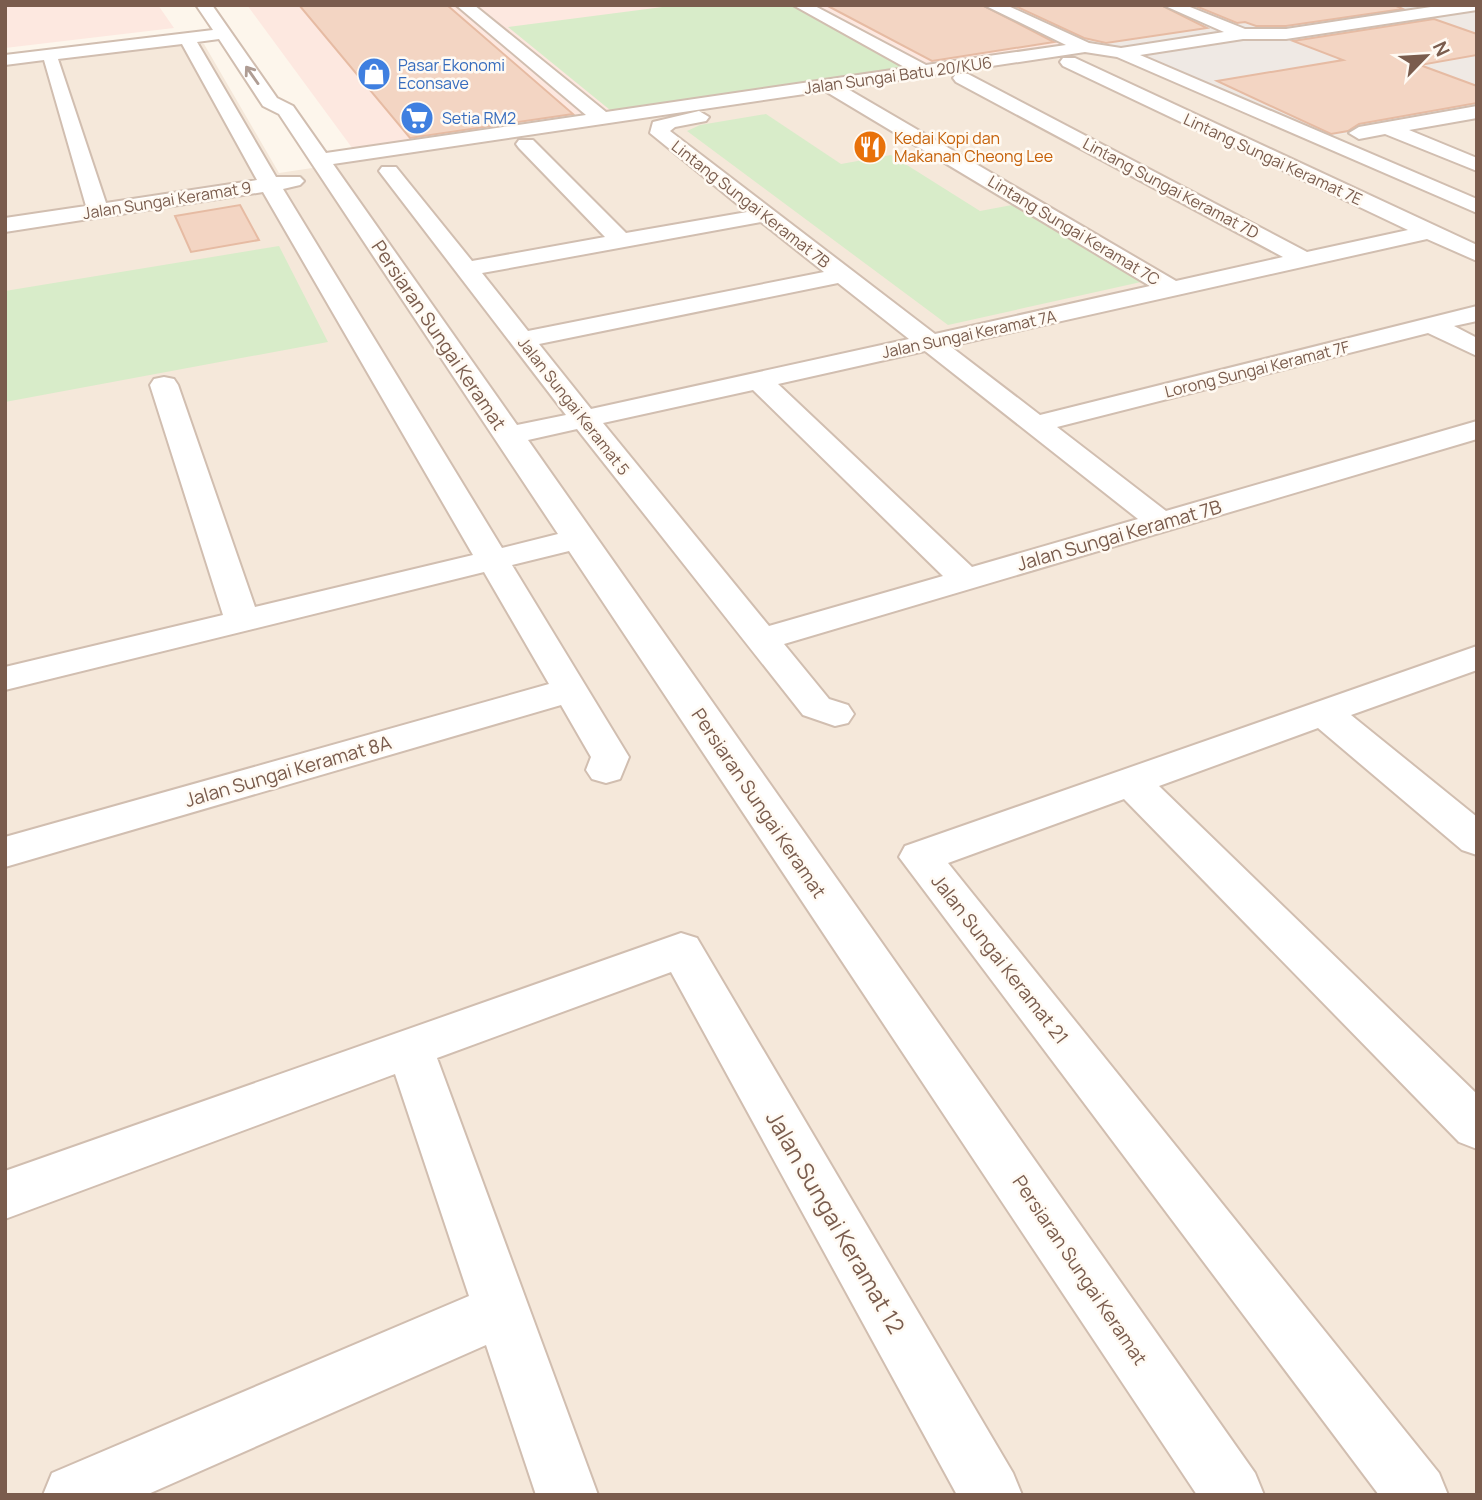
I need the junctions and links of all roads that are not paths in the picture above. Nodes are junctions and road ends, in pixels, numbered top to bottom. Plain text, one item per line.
1 (204, 5) edge
2 (220, 5) edge
3 (464, 5) edge
4 (801, 5) edge
5 (992, 5) edge
6 (1171, 5) edge
7 (1477, 5) edge
8 (231, 33) junction
9 (1243, 34) junction
10 (190, 44) dead end
11 (1085, 47) junction
12 (1121, 53) junction
13 (5, 60) edge
14 (52, 62) dead end
15 (1069, 62) dead end
16 (924, 71) junction
17 (962, 78) dead end
18 (838, 90) junction
19 (1477, 112) edge
20 (603, 119) junction
21 (1387, 128) junction
22 (1359, 133) dead end
23 (526, 144) dead end
24 (1477, 165) edge
25 (324, 168) junction
26 (389, 171) dead end
27 (270, 185) junction
28 (1477, 207) edge
29 (98, 211) junction
30 (765, 215) junction
31 (5, 225) edge
32 (1429, 232) junction
33 (621, 241) junction
34 (1477, 254) edge
35 (1305, 260) junction
36 (467, 270) junction
37 (842, 275) junction
38 (1172, 289) junction
39 (1477, 313) edge
40 (1432, 325) junction
41 (522, 340) junction
42 (930, 343) junction
43 (1477, 348) edge
44 (759, 380) junction
45 (163, 385) dead end
46 (584, 419) junction
47 (1037, 425) junction
48 (1477, 430) edge
49 (508, 436) junction
50 (1161, 522) junction
51 (578, 539) junction
52 (494, 559) junction
53 (966, 580) junction
54 (242, 621) junction
55 (762, 639) junction
56 (1477, 657) edge
57 (5, 679) edge
58 (571, 690) junction
59 (1323, 712) junction
60 (835, 713) dead end
61 (606, 770) dead end
62 (1131, 782) junction
63 (1477, 840) edge
64 (5, 852) edge
65 (410, 1049) junction
66 (1477, 1127) edge
67 (5, 1195) edge
68 (502, 1310) junction
69 (74, 1495) edge
70 (567, 1495) edge
71 (991, 1495) edge
72 (1233, 1495) edge
73 (1417, 1495) edge

1 - 8 street, Persiaran Sungai Keramat
2 - 8 street, Persiaran Sungai Keramat
3 - 20 street
4 - 16 street
5 - 11 street
6 - 9 street
7 - 9 street, Jalan Sungai Batu 20/KU6
8 - 13 street
8 - 25 street, Persiaran Sungai Keramat
9 - 12 street, Jalan Sungai Batu 20/KU6
10 - 27 street
11 - 12 street, Jalan Sungai Batu 20/KU6
11 - 16 street, Jalan Sungai Batu 20/KU6
12 - 28 street
14 - 29 street
15 - 32 street, Lintang Sungai Keramat 7E
16 - 18 street, Jalan Sungai Batu 20/KU6
17 - 35 street, Lintang Sungai Keramat 7D
18 - 20 street, Jalan Sungai Batu 20/KU6
18 - 30 street, Lintang Sungai Keramat 7B
18 - 38 street, Lintang Sungai Keramat 7C
19 - 21 street
20 - 25 street, Jalan Sungai Batu 20/KU6
21 - 22 street
21 - 24 street
23 - 33 street
25 - 27 street, Jalan Sungai Keramat 9
25 - 49 street, Persiaran Sungai Keramat
26 - 36 street, Jalan Sungai Keramat 5
27 - 29 street, Jalan Sungai Keramat 9
27 - 52 street
29 - 31 street, Jalan Sungai Keramat 9
30 - 33 street
30 - 37 street, Lintang Sungai Keramat 7B
32 - 34 street, Lintang Sungai Keramat 7E
32 - 35 street, Jalan Sungai Keramat 7A
33 - 36 street
35 - 38 street, Jalan Sungai Keramat 7A
36 - 41 street, Jalan Sungai Keramat 5
37 - 41 street
37 - 42 street, Lintang Sungai Keramat 7B
38 - 42 street, Jalan Sungai Keramat 7A
39 - 40 street, Lorong Sungai Keramat 7F
40 - 43 street
40 - 47 street, Lorong Sungai Keramat 7F
41 - 46 street, Jalan Sungai Keramat 5
42 - 44 street, Jalan Sungai Keramat 7A
42 - 47 street, Lintang Sungai Keramat 7B
44 - 46 street, Jalan Sungai Keramat 7A
44 - 53 street
45 - 54 street
46 - 49 street, Jalan Sungai Keramat 7A
46 - 55 street, Jalan Sungai Keramat 5
47 - 50 street, Lintang Sungai Keramat 7B
48 - 50 street, Jalan Sungai Keramat 7B
49 - 51 street, Persiaran Sungai Keramat
50 - 53 street, Jalan Sungai Keramat 7B
51 - 52 street
51 - 72 street, Persiaran Sungai Keramat
52 - 54 street
52 - 58 street
53 - 55 street, Jalan Sungai Keramat 7B
54 - 57 street
55 - 60 street, Jalan Sungai Keramat 5
56 - 59 street, Jalan Sungai Keramat 21
58 - 61 street
58 - 64 street, Jalan Sungai Keramat 8A
59 - 62 street, Jalan Sungai Keramat 21
59 - 63 street
62 - 66 street
62 - 73 street, Jalan Sungai Keramat 21
65 - 67 street
65 - 68 street
65 - 71 street, Jalan Sungai Keramat 12
68 - 69 street
68 - 70 street

